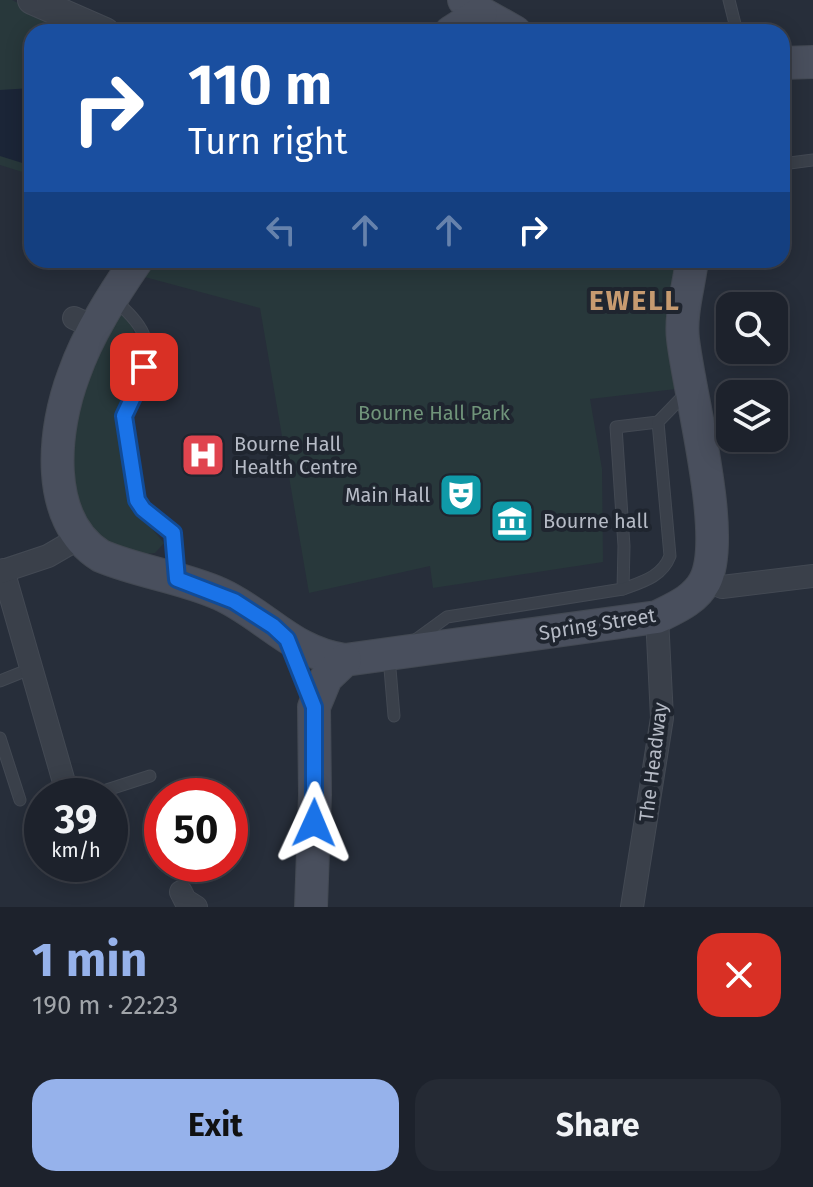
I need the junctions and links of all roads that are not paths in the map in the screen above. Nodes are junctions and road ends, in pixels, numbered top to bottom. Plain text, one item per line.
1 (32, 0) edge
2 (729, 0) edge
3 (472, 7) edge
4 (87, 24) edge
5 (458, 24) edge
6 (501, 24) edge
7 (735, 24) edge
8 (813, 62) edge
9 (790, 63) edge
10 (813, 160) edge
11 (790, 163) edge
12 (132, 268) edge
13 (691, 268) edge
14 (113, 299) junction
15 (691, 389) junction
16 (658, 422) junction
17 (79, 538) junction
18 (2, 571) edge
19 (813, 576) edge
20 (177, 579) junction
21 (705, 580) junction
22 (623, 589) junction
23 (657, 617) junction
24 (287, 639) junction
25 (393, 654) junction
26 (345, 660) junction
27 (30, 669) junction
28 (0, 681) edge
29 (314, 707) junction
30 (394, 716) dead end
31 (0, 738) edge
32 (150, 776) dead end
33 (63, 778) edge
34 (128, 783) edge
35 (20, 800) dead end
36 (311, 907) edge
37 (632, 907) edge

1 - 4 street
2 - 7 lane
3 - 5 main road
3 - 6 main road
8 - 9 main road
10 - 11 lane
12 - 14 main road
13 - 15 main road
14 - 17 main road
14 - 20 lane
15 - 16 lane
15 - 21 main road
16 - 22 lane
16 - 22 lane
17 - 18 street
17 - 20 main road
18 - 27 street
19 - 21 street
20 - 24 main road
21 - 23 main road, Spring Street
22 - 25 lane
23 - 25 main road, Spring Street
23 - 37 street, The Headway
24 - 26 main road
24 - 29 main road
25 - 26 main road, Spring Street
25 - 30 lane
26 - 29 main road
27 - 28 lane
27 - 33 street
29 - 36 main road
31 - 35 lane
32 - 34 lane

